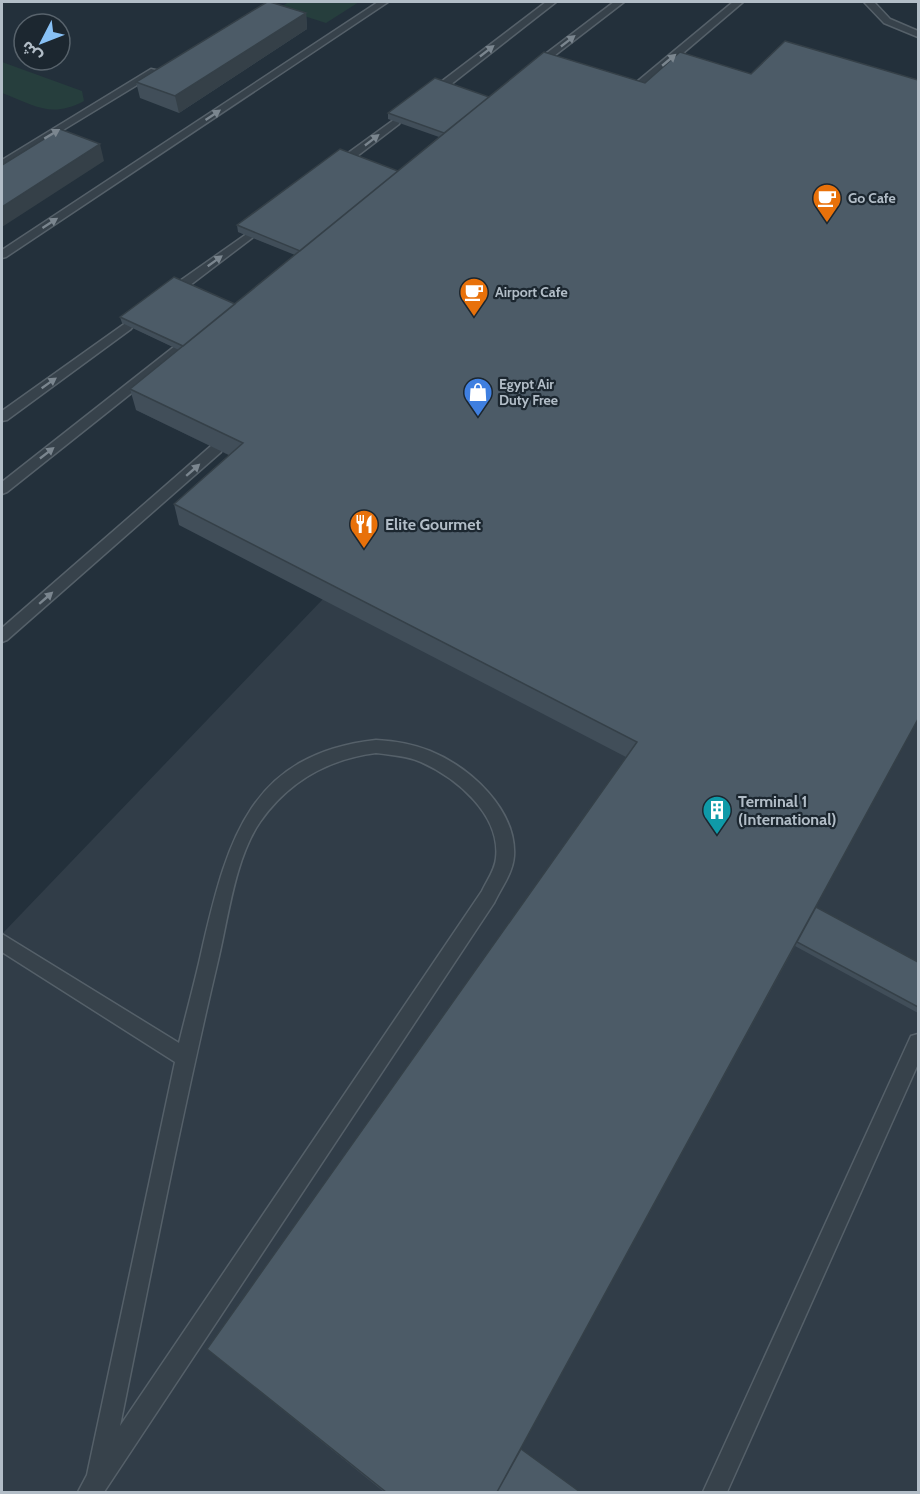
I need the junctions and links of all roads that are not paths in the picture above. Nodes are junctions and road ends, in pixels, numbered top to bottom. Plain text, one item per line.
1 (383, 2) edge
2 (551, 2) edge
3 (618, 2) edge
4 (738, 2) edge
5 (869, 2) edge
6 (918, 34) edge
7 (162, 67) edge
8 (524, 75) edge
9 (441, 87) edge
10 (624, 98) edge
11 (395, 122) edge
12 (348, 158) edge
13 (2, 164) edge
14 (248, 236) edge
15 (2, 255) edge
16 (181, 286) edge
17 (128, 326) edge
18 (179, 349) edge
19 (2, 417) edge
20 (216, 449) edge
21 (2, 489) edge
22 (2, 636) edge
23 (2, 942) edge
24 (918, 1043) edge
25 (184, 1057) junction
26 (94, 1486) edge
27 (715, 1492) edge

15 -> 1 lane
9 -> 2 lane
8 -> 3 lane
10 -> 4 lane
5 - 6 lane
13 -> 7 lane
12 -> 11 lane
16 -> 14 lane
19 -> 17 lane
21 -> 18 lane
22 -> 20 lane
23 - 25 lane
24 - 27 lane
25 - 26 lane
25 - 26 lane

